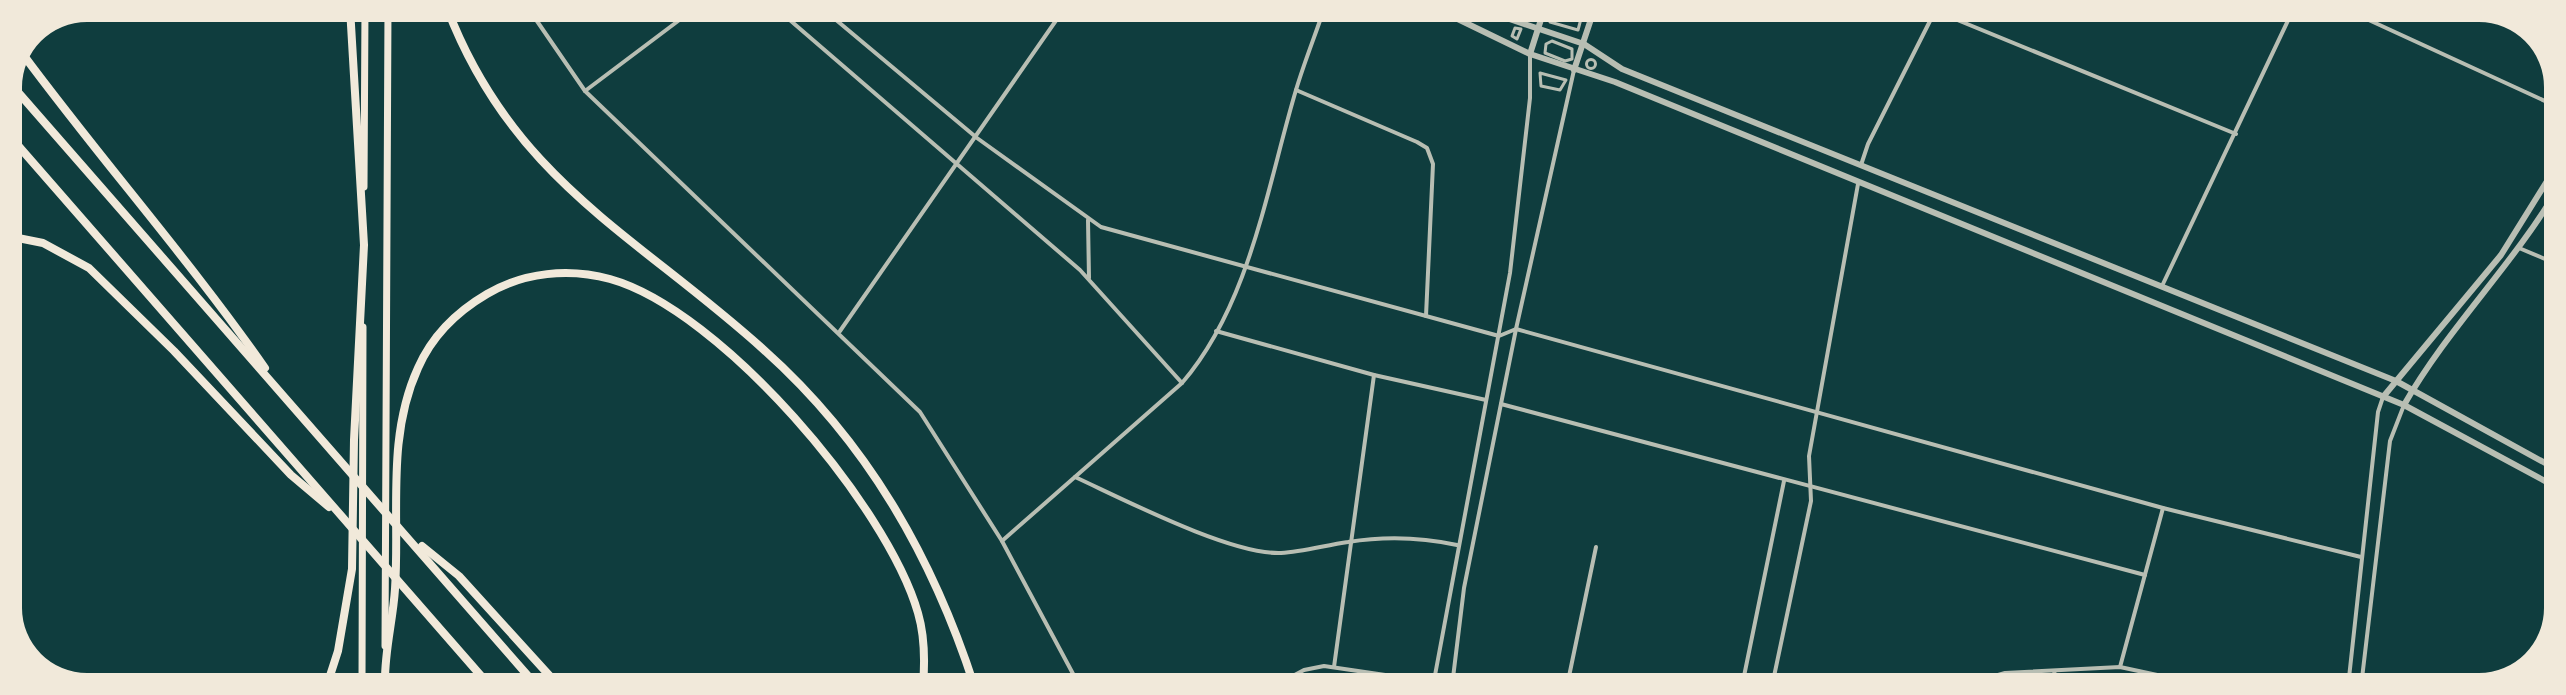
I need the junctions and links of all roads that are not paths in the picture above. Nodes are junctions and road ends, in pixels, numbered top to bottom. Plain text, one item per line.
1 (351, 22) edge
2 (365, 22) edge
3 (388, 22) edge
4 (454, 22) edge
5 (538, 22) edge
6 (677, 22) edge
7 (792, 22) edge
8 (839, 22) edge
9 (1055, 22) edge
10 (1320, 22) edge
11 (1464, 22) edge
12 (1522, 22) edge
13 (1540, 22) edge
14 (1550, 22) edge
15 (1580, 22) edge
16 (1590, 22) edge
17 (1928, 22) edge
18 (1963, 22) edge
19 (2287, 22) edge
20 (2373, 22) edge
21 (1538, 27) junction
22 (1584, 44) junction
23 (1544, 48) joint
24 (1530, 54) junction
25 (28, 61) edge
26 (1574, 70) junction
27 (1541, 86) joint
28 (1296, 90) junction
29 (585, 91) junction
30 (22, 97) edge
31 (2544, 101) edge
32 (2236, 134) junction
33 (977, 138) junction
34 (22, 150) edge
35 (959, 164) junction
36 (1860, 167) junction
37 (1858, 184) junction
38 (2544, 186) edge
39 (2544, 210) edge
40 (1088, 220) junction
41 (22, 239) edge
42 (2510, 242) junction
43 (364, 245) junction
44 (2519, 248) junction
45 (2544, 259) edge
46 (1245, 263) junction
47 (1089, 280) junction
48 (2161, 289) junction
49 (2154, 302) junction
50 (1426, 316) junction
51 (1516, 329) junction
52 (840, 331) junction
53 (1216, 331) junction
54 (1499, 336) junction
55 (1374, 375) junction
56 (2396, 381) junction
57 (1182, 383) junction
58 (2413, 389) junction
59 (2383, 397) junction
60 (1486, 400) junction
61 (1501, 404) junction
62 (291, 405) junction
63 (2404, 405) junction
64 (1816, 412) junction
65 (2544, 462) edge
66 (1075, 477) junction
67 (1784, 480) junction
68 (2544, 481) edge
69 (1810, 487) junction
70 (2163, 508) junction
71 (343, 518) junction
72 (402, 529) junction
73 (1002, 541) junction
74 (1349, 542) junction
75 (1457, 545) junction
76 (1596, 547) dead end
77 (2361, 557) junction
78 (2145, 575) junction
79 (1334, 667) junction
80 (2120, 667) junction
81 (385, 669) junction
82 (2054, 671) joint
83 (331, 673) edge
84 (362, 673) edge
85 (385, 673) edge
86 (478, 673) edge
87 (526, 673) edge
88 (547, 673) edge
89 (923, 673) edge
90 (970, 673) edge
91 (1073, 673) edge
92 (1300, 673) edge
93 (1369, 673) edge
94 (1436, 673) edge
95 (1453, 673) edge
96 (1570, 673) edge
97 (1745, 673) edge
98 (1775, 673) edge
99 (2023, 673) edge
100 (2148, 673) edge
101 (2349, 673) edge
102 (2363, 673) edge

1 - 43 highway
2 - 43 highway
3 - 81 highway
4 - 90 highway
5 - 29 street
6 - 29 street
7 - 35 street
8 - 33 street
9 - 33 street
10 - 28 street
11 - 24 street
12 - 21 street
13 - 21 street
14 - 15 street
16 - 22 street
17 - 36 street
18 - 32 street
19 - 32 street
20 - 31 street
21 - 22 street
21 - 24 street
22 - 26 street
22 - 36 street
23 - 23 street
24 - 26 street
24 - 54 street
25 - 62 highway
26 - 37 street
26 - 51 street
27 - 27 street
28 - 46 street
28 - 50 street
29 - 52 street
30 - 62 highway
32 - 48 street
33 - 35 street
33 - 40 street
34 - 71 highway
35 - 47 street
35 - 52 street
36 - 37 street
36 - 48 street
37 - 49 street
37 - 64 street
38 - 42 street
39 - 44 street
40 - 46 street
40 - 47 street
41 - 71 highway
42 - 44 street
42 - 56 street
43 - 83 highway
43 - 84 highway
44 - 45 street
44 - 58 street
46 - 50 street
46 - 53 street
47 - 57 street
48 - 49 street
48 - 56 street
49 - 59 street
50 - 54 street
51 - 54 street
51 - 61 street
51 - 64 street
52 - 73 street
53 - 55 street
53 - 57 street
54 - 60 street
55 - 60 street
55 - 74 street
56 - 58 street
56 - 59 street
57 - 66 street
58 - 63 street
58 - 65 street
59 - 63 street
59 - 77 street
60 - 75 street
61 - 67 street
61 - 95 street
62 - 72 highway
63 - 68 street
63 - 102 street
64 - 69 street
64 - 70 street
66 - 73 street
66 - 74 street
67 - 69 street
67 - 97 street
69 - 78 street
69 - 98 street
70 - 77 street
70 - 78 street
71 - 86 highway
72 - 87 highway
72 - 88 highway
73 - 91 street
74 - 75 street
74 - 79 street
75 - 94 street
76 - 96 street
77 - 101 street
78 - 80 street
79 - 92 street
79 - 93 street
80 - 82 street
80 - 100 street
81 - 85 highway
81 - 89 highway
82 - 99 street

